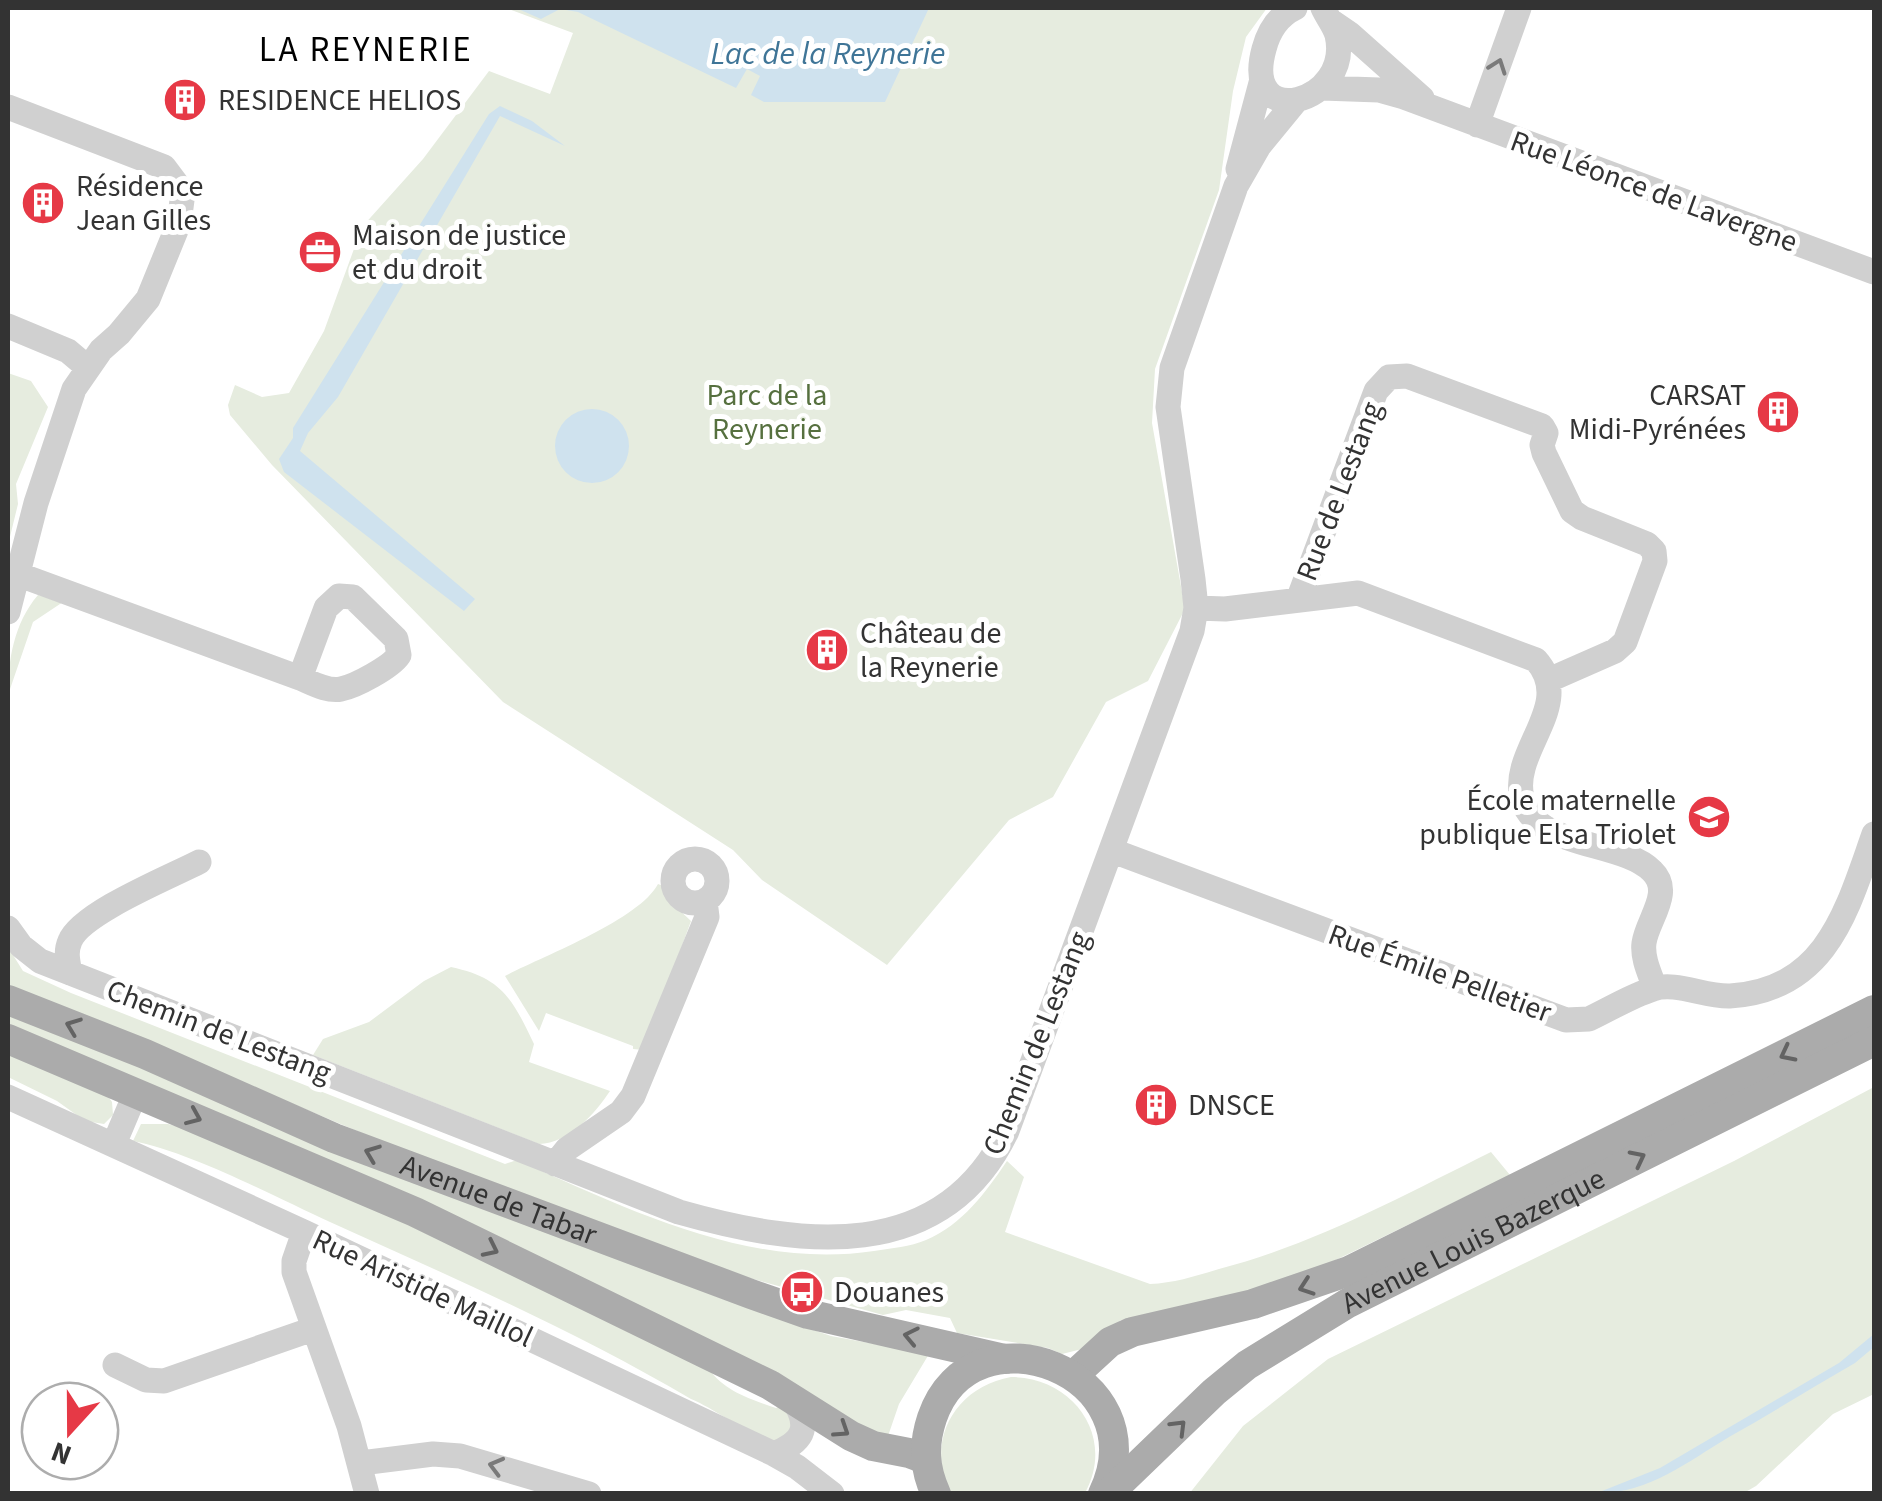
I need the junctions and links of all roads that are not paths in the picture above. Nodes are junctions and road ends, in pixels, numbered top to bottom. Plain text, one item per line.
1 (1519, 8) edge
2 (1310, 10) edge
3 (1260, 83) junction
4 (1322, 88) junction
5 (1295, 102) junction
6 (8, 107) edge
7 (1434, 109) junction
8 (1476, 125) junction
9 (1236, 186) junction
10 (1874, 272) edge
11 (8, 326) edge
12 (88, 368) junction
13 (18, 574) junction
14 (1298, 600) junction
15 (1196, 608) junction
16 (8, 612) edge
17 (300, 678) dead end
18 (1549, 680) junction
19 (1874, 834) edge
20 (1112, 851) junction
21 (199, 862) dead end
22 (705, 900) dead end
23 (8, 928) edge
24 (70, 973) junction
25 (1655, 988) junction
26 (8, 1000) edge
27 (1874, 1008) edge
28 (8, 1039) edge
29 (1874, 1041) edge
30 (136, 1092) junction
31 (8, 1098) edge
32 (114, 1144) junction
33 (555, 1164) junction
34 (304, 1232) junction
35 (314, 1329) junction
36 (1006, 1358) junction
37 (115, 1365) dead end
38 (1074, 1375) junction
39 (791, 1396) junction
40 (774, 1454) junction
41 (925, 1459) junction
42 (361, 1463) junction
43 (935, 1493) edge
44 (367, 1494) edge
45 (589, 1494) edge
46 (832, 1494) edge
47 (1106, 1494) edge

8 -> 1 street
2 - 3 street, Chemin de Lestang
2 - 4 street
2 - 7 street, Rue Léonce de Lavergne
3 - 5 street
3 - 9 street, Chemin de Lestang
4 - 5 street, Chemin de Lestang
4 - 7 street, Rue Léonce de Lavergne
5 - 9 street, Chemin de Lestang
6 - 12 street
7 - 8 street, Rue Léonce de Lavergne
8 - 10 street, Rue Léonce de Lavergne
9 - 15 street, Chemin de Lestang
11 - 12 street
12 - 13 street
13 - 16 street
13 - 17 street
14 - 15 street
14 - 18 street
14 - 18 street, Rue de Lestang
15 - 20 street, Chemin de Lestang
18 - 25 street
19 - 25 street
20 - 25 street, Rue Émile Pelletier
20 - 33 street, Chemin de Lestang
21 - 24 street
22 - 33 street
23 - 24 street, Chemin de Lestang
24 - 33 street, Chemin de Lestang
36 -> 26 main road, Avenue de Tabar
27 -> 38 main road, Avenue Louis Bazerque
28 - 30 main road, Avenue de Tabar
47 -> 29 main road, Avenue Louis Bazerque
30 - 32 street
30 -> 39 main road, Avenue de Tabar
31 - 32 street, Rue Aristide Maillol
32 - 34 street, Rue Aristide Maillol
34 - 35 street
34 - 40 street, Rue Aristide Maillol
35 - 37 street
35 - 42 street
36 - 38 main road, Avenue de Tabar
36 - 41 main road
38 - 47 main road
39 - 40 street
39 -> 41 main road, Avenue de Tabar
40 - 46 street, Rue Aristide Maillol
41 - 43 main road
42 - 44 street
45 -> 42 street

